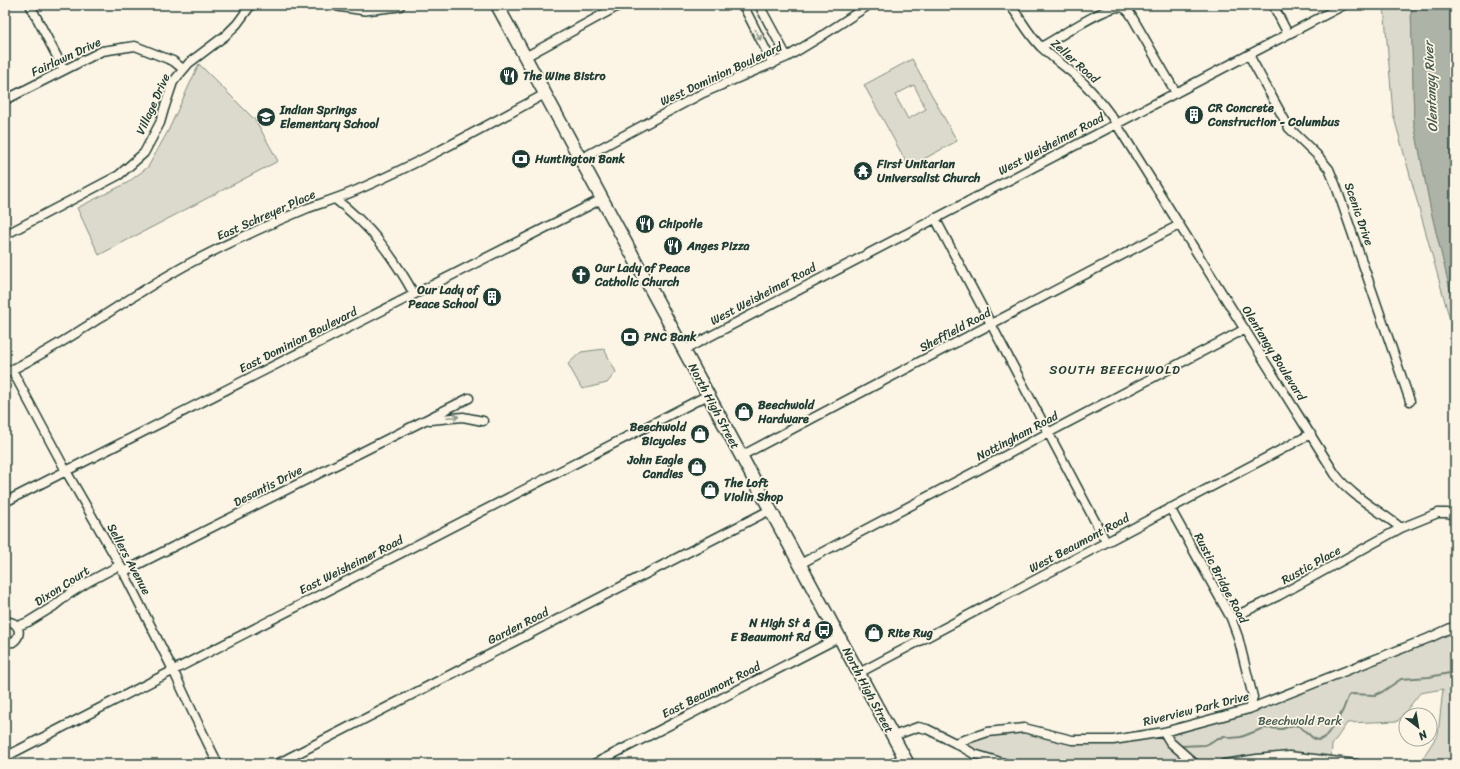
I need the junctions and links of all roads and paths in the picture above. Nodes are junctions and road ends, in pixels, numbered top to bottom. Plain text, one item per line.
1 (30, 5) edge
2 (251, 5) edge
3 (338, 5) edge
4 (399, 5) edge
5 (497, 5) edge
6 (620, 5) edge
7 (743, 5) edge
8 (759, 5) edge
9 (869, 5) edge
10 (1010, 5) edge
11 (1018, 5) edge
12 (1273, 5) edge
13 (1344, 5) edge
14 (1018, 15) junction
15 (1288, 34) junction
16 (1041, 47) junction
17 (1249, 55) junction
18 (525, 57) junction
19 (787, 57) junction
20 (773, 64) junction
21 (64, 70) junction
22 (183, 70) junction
23 (1176, 93) junction
24 (546, 94) junction
25 (5, 100) edge
26 (1116, 124) junction
27 (580, 159) junction
28 (335, 199) junction
29 (602, 199) junction
30 (935, 218) junction
31 (1179, 225) junction
32 (5, 235) edge
33 (414, 294) junction
34 (991, 324) junction
35 (1245, 329) junction
36 (684, 350) junction
37 (9, 371) edge
38 (708, 395) junction
39 (469, 398) dead end
40 (1410, 401) dead end
41 (423, 421) junction
42 (483, 421) dead end
43 (1048, 433) junction
44 (1310, 434) junction
45 (741, 456) junction
46 (66, 471) junction
47 (5, 502) edge
48 (1170, 508) junction
49 (770, 510) junction
50 (1455, 515) edge
51 (1401, 528) junction
52 (1106, 542) junction
53 (800, 564) junction
54 (122, 569) junction
55 (1231, 618) junction
56 (5, 622) edge
57 (18, 626) junction
58 (1455, 626) edge
59 (840, 638) junction
60 (5, 643) edge
61 (173, 670) junction
62 (859, 673) junction
63 (1250, 709) junction
64 (1164, 732) junction
65 (893, 736) junction
66 (955, 743) junction
67 (5, 757) edge
68 (906, 761) edge
69 (1258, 761) edge
70 (218, 764) edge
71 (277, 764) edge
72 (594, 764) edge
73 (891, 764) edge
74 (1007, 764) edge
75 (1195, 764) edge
76 (1224, 764) edge
77 (1357, 764) edge

1 - 21 street
2 - 22 street, Village Drive
3 - 4 main road
5 - 18 main road, North High Street
6 - 18 street
7 -> 20 street
8 - 19 street
9 - 19 street, West Dominion Boulevard
10 - 14 street, Zeller Road
11 - 14 street
12 - 15 street
13 - 15 street, West Weisheimer Road
14 - 16 street, Zeller Road
15 - 17 street, West Weisheimer Road
16 - 23 street
16 - 26 street, Zeller Road
17 - 23 street, West Weisheimer Road
17 - 40 street, Scenic Drive
18 - 24 main road, North High Street
19 - 20 street, West Dominion Boulevard
20 - 27 street, West Dominion Boulevard
21 - 22 street, Fairlawn Drive
21 - 25 street, Fairlawn Drive
22 - 32 street, Village Drive
23 - 26 street, West Weisheimer Road
24 - 27 main road, North High Street
24 - 28 street, East Schreyer Place
26 - 30 street, West Weisheimer Road
26 - 31 street, Olentangy Boulevard
27 - 29 main road, North High Street
28 - 33 street
28 - 37 street, East Schreyer Place
29 - 33 street, East Dominion Boulevard
29 - 36 main road, North High Street
30 - 34 street
30 - 36 street, West Weisheimer Road
31 - 34 street, Sheffield Road
31 - 35 street, Olentangy Boulevard
33 - 46 street, East Dominion Boulevard
34 - 43 street
34 - 45 street, Sheffield Road
35 - 43 street, Nottingham Road
35 - 44 street, Olentangy Boulevard
36 - 38 main road, North High Street
37 - 46 street, Sellers Avenue
38 - 45 main road, North High Street
38 - 61 street, East Weisheimer Road
39 - 41 street, Desantis Drive
41 -> 42 street, Desantis Drive
41 - 54 street, Desantis Drive
43 - 52 street
43 - 53 street, Nottingham Road
44 - 48 street, West Beaumont Road
44 - 51 street, Olentangy Boulevard
45 - 49 main road, North High Street
46 - 47 street, East Dominion Boulevard
46 - 54 street, Sellers Avenue
48 - 52 street, West Beaumont Road
48 - 55 street, Rustic Bridge Road
49 - 53 main road, North High Street
49 - 71 street, Garden Road
50 - 51 street
51 - 55 street, Rustic Place
52 - 62 street, West Beaumont Road
53 - 59 main road, North High Street
54 - 57 street, Dixon Court
54 - 61 street, Sellers Avenue
55 - 63 street, Rustic Bridge Road
56 - 57 street
57 - 60 street
58 - 63 street, Riverview Park Drive
59 - 62 main road, North High Street
59 - 72 street, East Beaumont Road
61 - 67 street, East Weisheimer Road
61 - 70 street, Sellers Avenue
62 - 65 main road, North High Street
63 - 64 street, Riverview Park Drive
64 - 66 street, Riverview Park Drive
64 - 75 street
65 - 66 street
65 - 68 main road, North High Street
66 - 74 street
68 - 73 street
69 - 76 street
69 - 77 street

